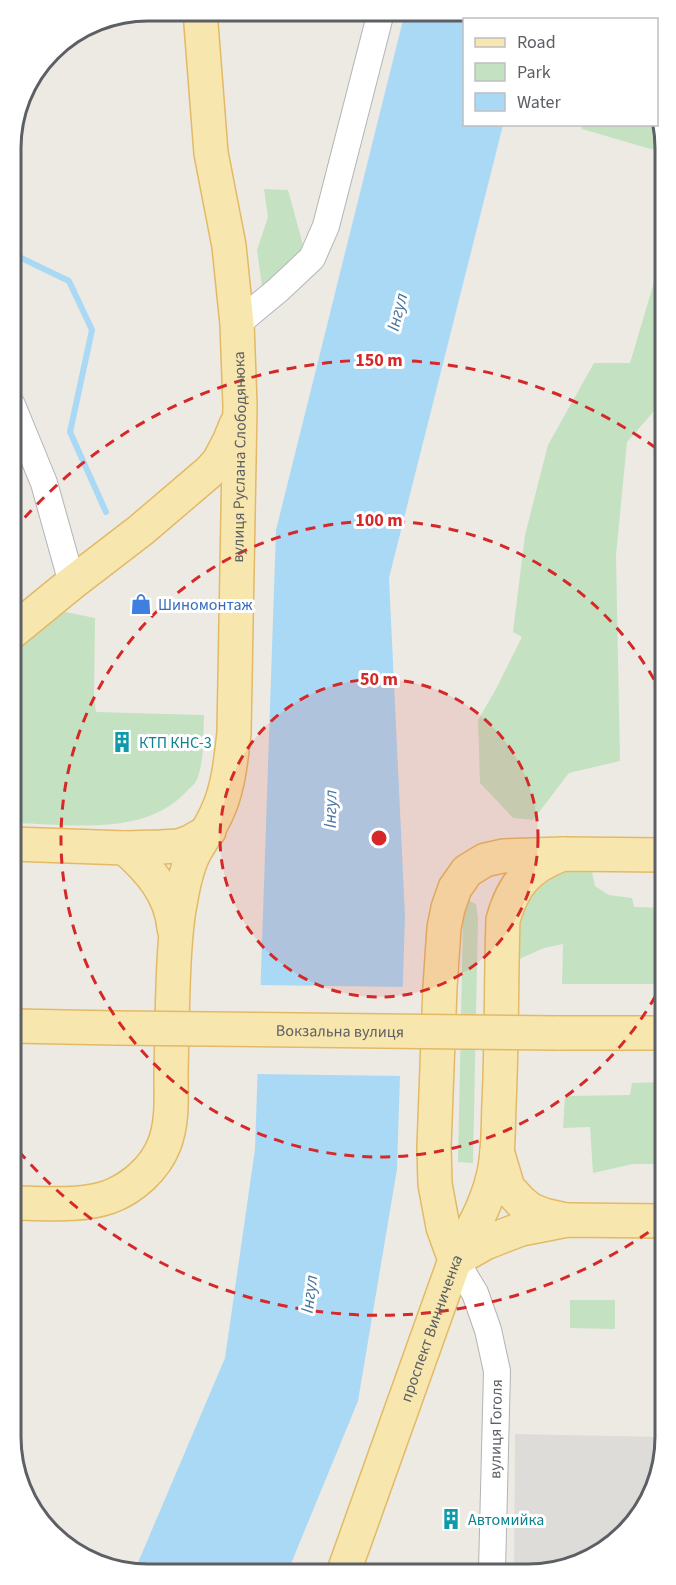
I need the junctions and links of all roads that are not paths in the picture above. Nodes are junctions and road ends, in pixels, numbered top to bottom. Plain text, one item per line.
1 (201, 21) edge
2 (379, 21) edge
3 (237, 324) junction
4 (240, 405) junction
5 (21, 427) edge
6 (72, 583) junction
7 (21, 625) edge
8 (209, 831) junction
9 (21, 844) edge
10 (125, 848) junction
11 (563, 854) junction
12 (655, 855) edge
13 (175, 940) junction
14 (21, 1026) edge
15 (655, 1033) edge
16 (497, 1151) junction
17 (21, 1203) edge
18 (567, 1220) junction
19 (655, 1221) edge
20 (455, 1260) junction
21 (346, 1564) edge
22 (492, 1564) edge

1 - 3 main road, вулиця Руслана Слободянюка
2 - 3 street
3 - 4 main road, вулиця Руслана Слободянюка
4 - 6 main road
4 - 8 main road, вулиця Руслана Слободянюка
5 - 6 street
6 - 7 main road
8 - 10 main road
8 - 13 main road, вулиця Руслана Слободянюка
9 - 10 main road
10 - 13 main road
11 - 12 main road, проспект Винниченка
11 - 16 main road
11 - 20 main road, проспект Винниченка
13 - 17 main road
14 - 15 main road, Вокзальна вулиця, bridge
16 - 18 main road
16 - 20 main road
18 - 19 main road
18 - 20 main road
20 - 21 main road, проспект Винниченка
20 - 22 street, вулиця Гоголя

